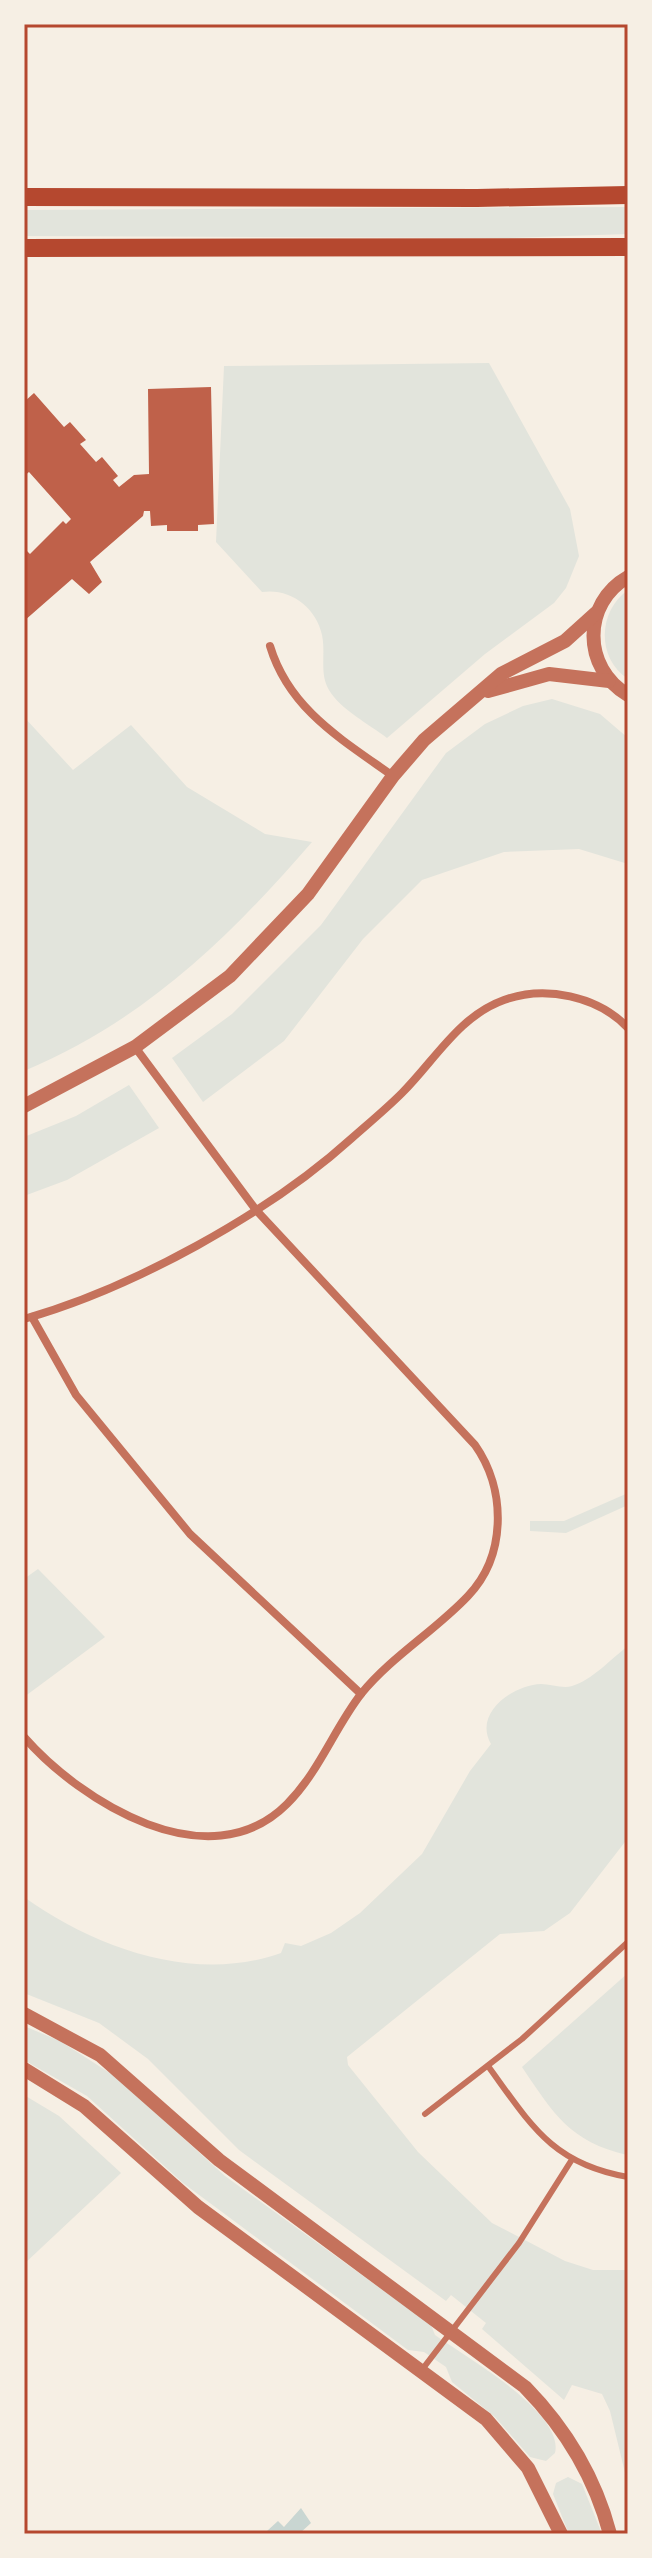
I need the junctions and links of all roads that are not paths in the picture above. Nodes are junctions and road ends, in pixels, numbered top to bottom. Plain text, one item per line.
1 (628, 195) edge
2 (24, 197) edge
3 (628, 247) edge
4 (24, 248) edge
5 (628, 577) edge
6 (596, 613) junction
7 (270, 646) dead end
8 (609, 681) junction
9 (484, 692) junction
10 (628, 695) edge
11 (393, 776) junction
12 (628, 1028) edge
13 (135, 1047) junction
14 (24, 1106) edge
15 (256, 1210) junction
16 (28, 1318) edge
17 (361, 1694) junction
18 (24, 1737) edge
19 (628, 1942) edge
20 (24, 2014) edge
21 (488, 2066) junction
22 (24, 2069) edge
23 (425, 2114) dead end
24 (571, 2161) junction
25 (628, 2177) edge
26 (451, 2331) junction
27 (421, 2371) junction
28 (561, 2534) edge
29 (610, 2534) edge

1 - 2 main road
3 - 4 main road
5 - 6 street
6 - 8 street
6 - 9 street
7 - 11 street
8 - 9 street
8 - 10 street
9 - 11 street
11 - 13 street
12 - 15 street
13 - 14 street
13 - 15 street
15 - 16 street
15 - 17 street
16 - 17 street
17 - 18 street
19 - 21 lane
20 - 26 street
21 - 23 lane
21 - 24 lane
22 - 27 street
24 - 25 lane
24 - 26 lane
26 - 27 lane
26 - 29 street
27 - 28 street

